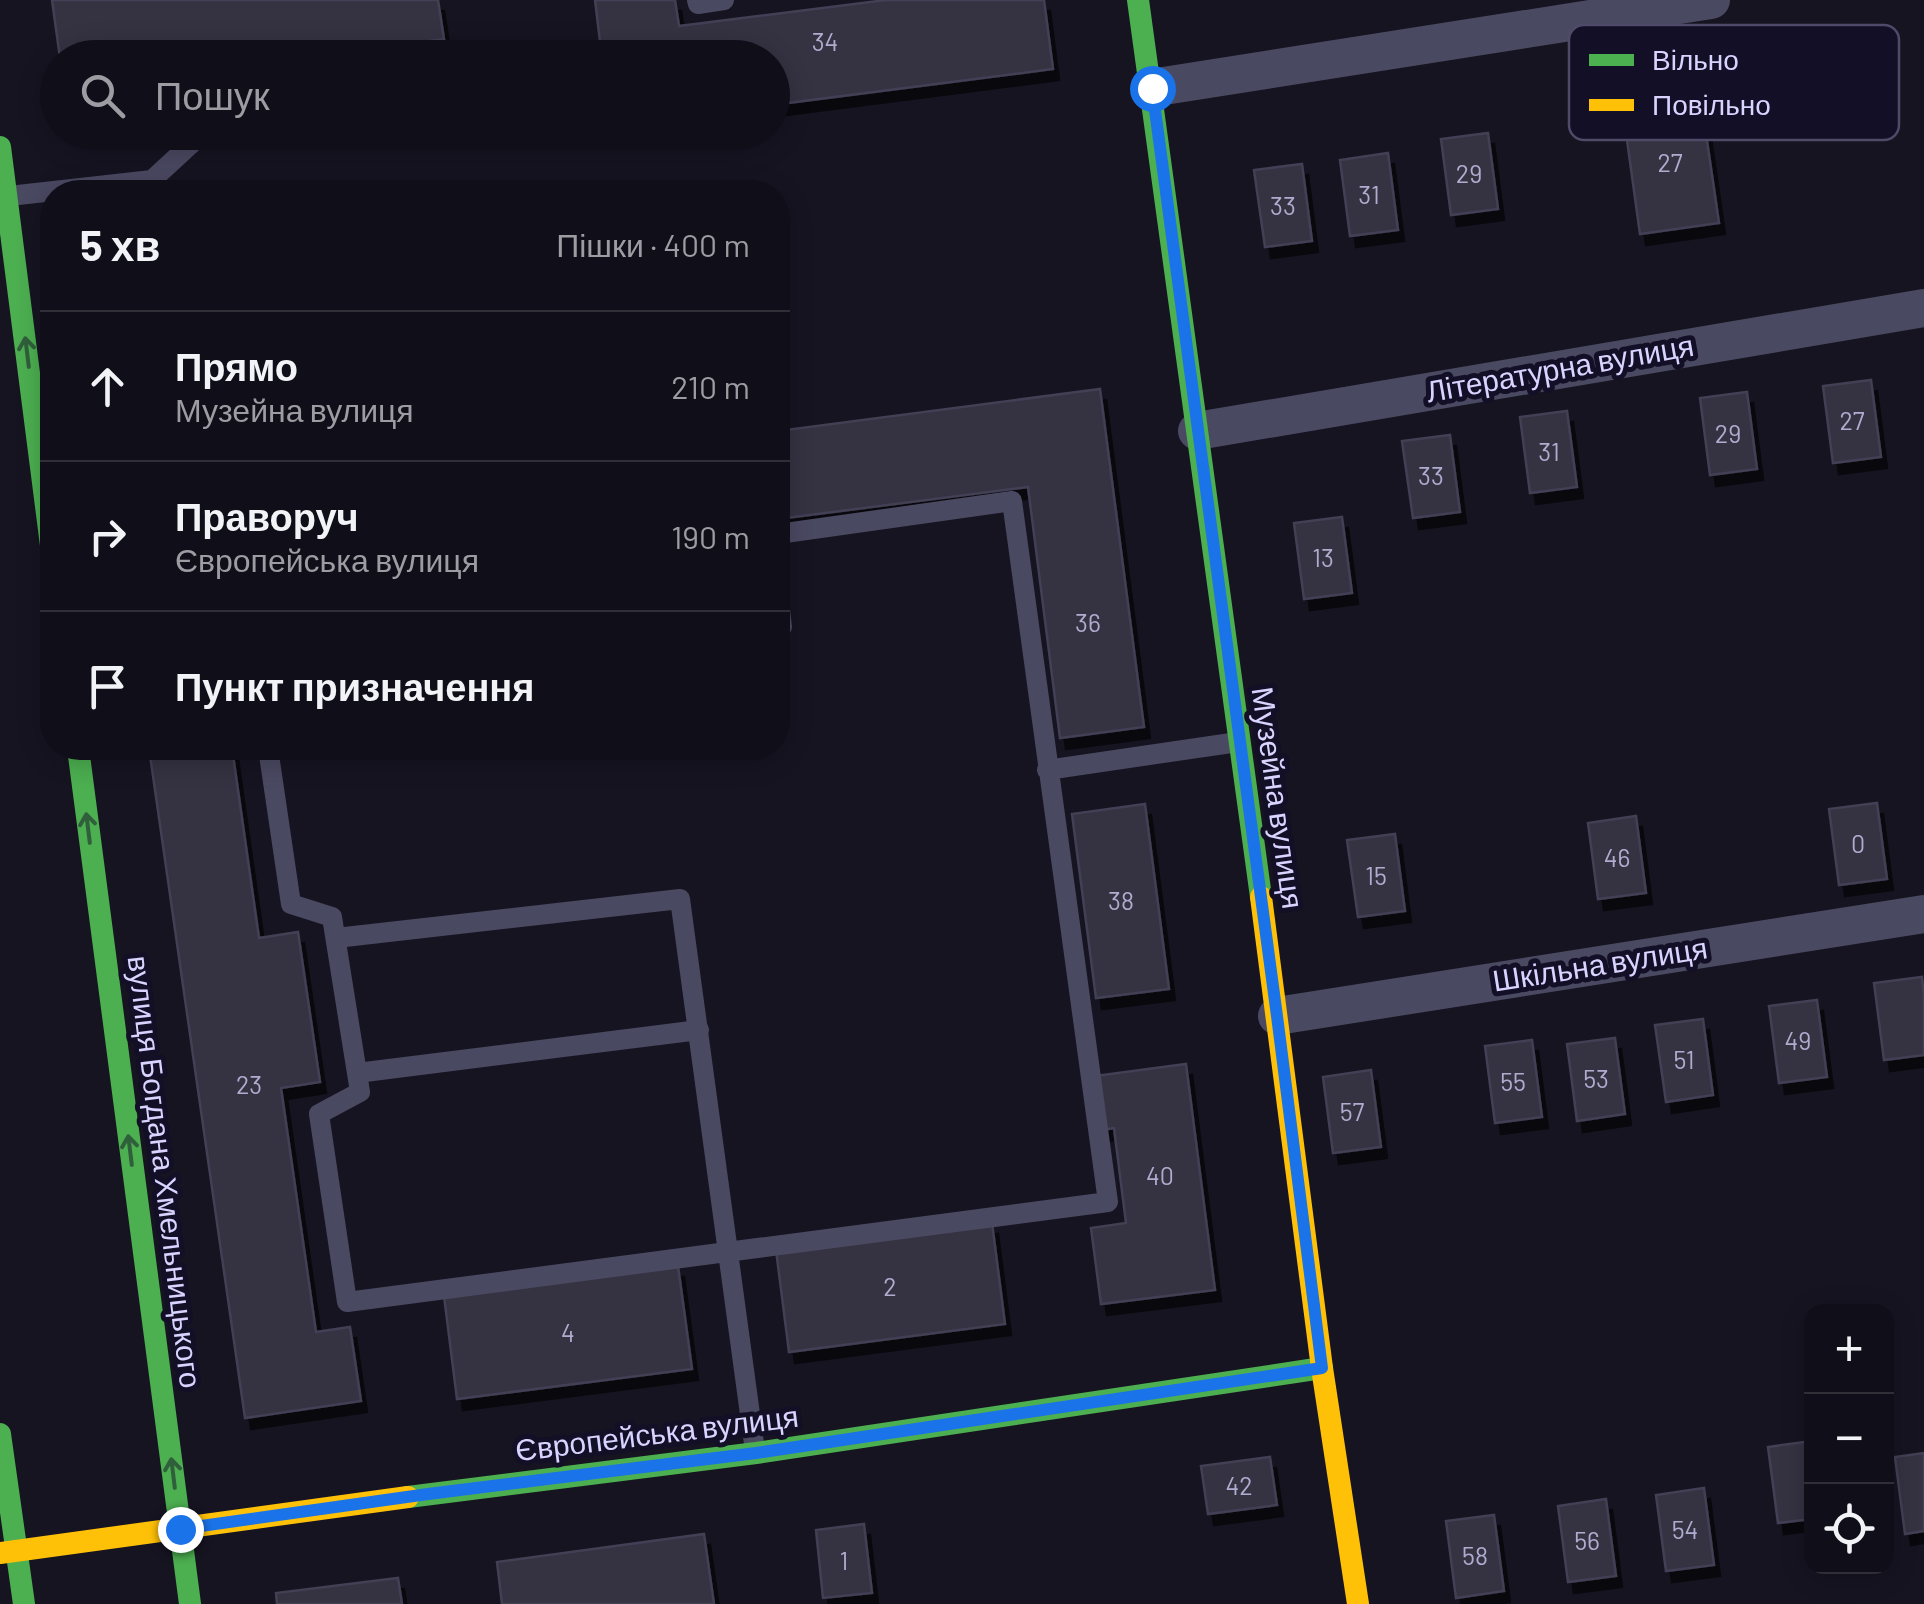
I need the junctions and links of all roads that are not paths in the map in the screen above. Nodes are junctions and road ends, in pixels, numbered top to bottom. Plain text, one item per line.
1 (698, 0) edge
2 (724, 0) edge
3 (1138, 0) edge
4 (1710, 0) edge
5 (1152, 88) junction
6 (0, 146) edge
7 (187, 150) edge
8 (159, 180) edge
9 (40, 194) edge
10 (7, 196) junction
11 (1924, 308) edge
12 (1197, 430) junction
13 (40, 458) edge
14 (790, 532) edge
15 (1239, 742) junction
16 (80, 760) edge
17 (270, 760) edge
18 (1047, 770) junction
19 (1924, 914) edge
20 (336, 938) junction
21 (1277, 1016) junction
22 (699, 1030) junction
23 (356, 1073) junction
24 (730, 1251) junction
25 (1322, 1368) junction
26 (0, 1434) edge
27 (756, 1453) junction
28 (180, 1529) junction
29 (8, 1552) edge
30 (24, 1604) edge
31 (190, 1604) edge
32 (1358, 1604) edge

1 - 2 lane
3 - 5 street, Музейна вулиця
4 - 5 street
5 - 12 street, Музейна вулиця
6 - 10 street
7 - 8 lane
9 - 10 lane
13 -> 10 street
11 - 12 street, Літературна вулиця
12 - 15 street, Музейна вулиця
14 - 18 lane
15 - 18 lane
15 - 21 street, Музейна вулиця
28 -> 16 street, вулиця Богдана Хмельницького
17 - 20 lane
18 - 24 lane
19 - 21 street, Шкільна вулиця
20 - 22 lane
20 - 23 lane
21 - 25 street, Музейна вулиця
22 - 23 lane
22 - 24 lane
23 - 24 lane
24 - 27 lane
25 - 27 street, Європейська вулиця
25 - 32 street, Музейна вулиця
26 - 29 street
27 - 28 street, Європейська вулиця
28 - 29 street, Європейська вулиця
28 - 31 street, вулиця Богдана Хмельницького
29 - 30 street

